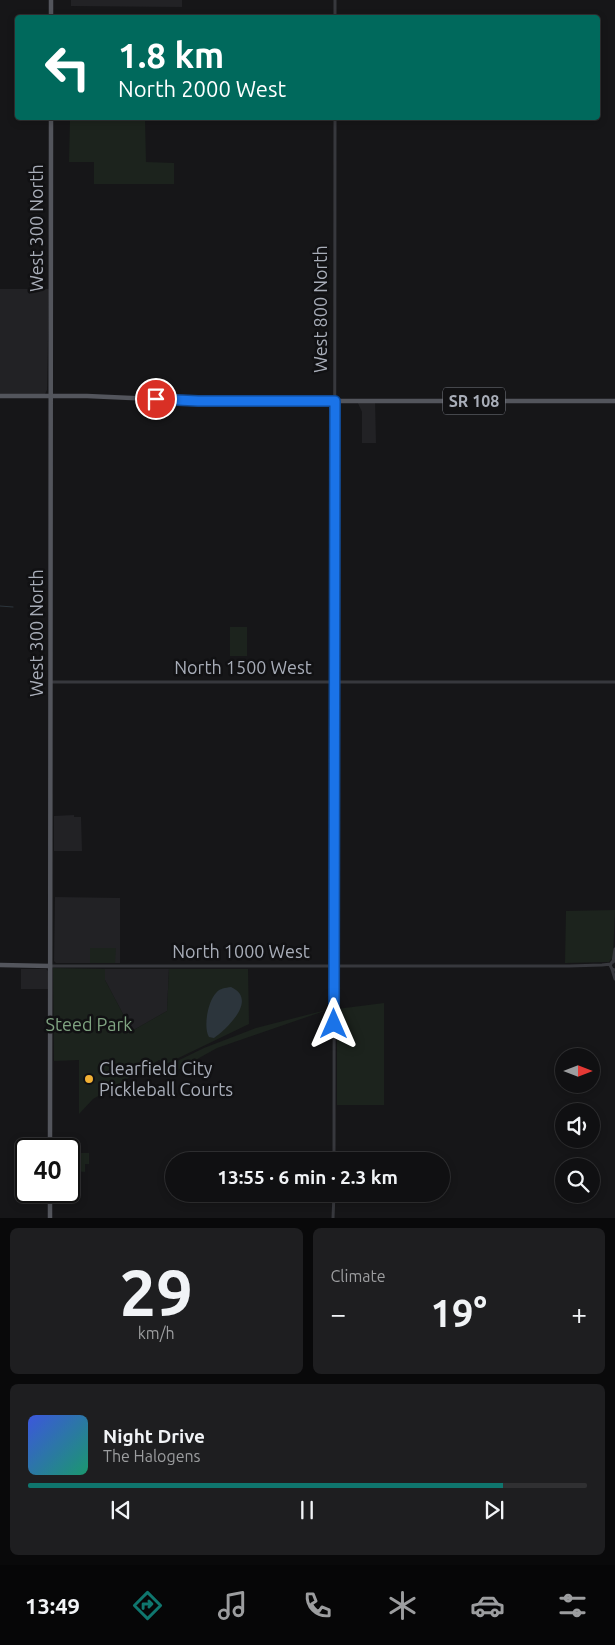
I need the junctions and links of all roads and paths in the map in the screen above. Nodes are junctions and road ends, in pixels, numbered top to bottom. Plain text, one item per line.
1 (51, 0) edge
2 (335, 0) edge
3 (51, 15) edge
4 (335, 15) edge
5 (51, 120) edge
6 (335, 120) edge
7 (0, 396) edge
8 (50, 396) junction
9 (335, 401) junction
10 (615, 401) edge
11 (50, 682) junction
12 (334, 682) junction
13 (615, 682) edge
14 (615, 948) edge
15 (0, 965) edge
16 (613, 965) edge
17 (50, 966) junction
18 (334, 966) junction
19 (615, 979) edge
20 (50, 1138) edge
21 (334, 1152) edge
22 (334, 1202) edge
23 (50, 1203) edge
24 (50, 1218) edge
25 (333, 1218) edge

1 - 3 main road
2 - 4 street
5 - 8 main road, West 300 North
6 - 9 street, West 800 North
7 - 8 main road, SR 108
8 - 9 main road, SR 108
8 - 11 main road, West 300 North
9 - 10 main road, SR 108
9 - 12 street, West 800 North
11 - 12 street, North 1500 West
11 - 17 main road, West 300 North
12 - 13 street, North 1500 West
12 - 18 street, West 800 North
14 - 16 street
15 - 17 main road, North 1000 West
16 - 18 street, North 1000 West
16 - 19 street
17 - 18 street, North 1000 West
17 - 20 main road, West 300 North
18 - 21 street, West 800 North
22 - 25 street
23 - 24 main road

